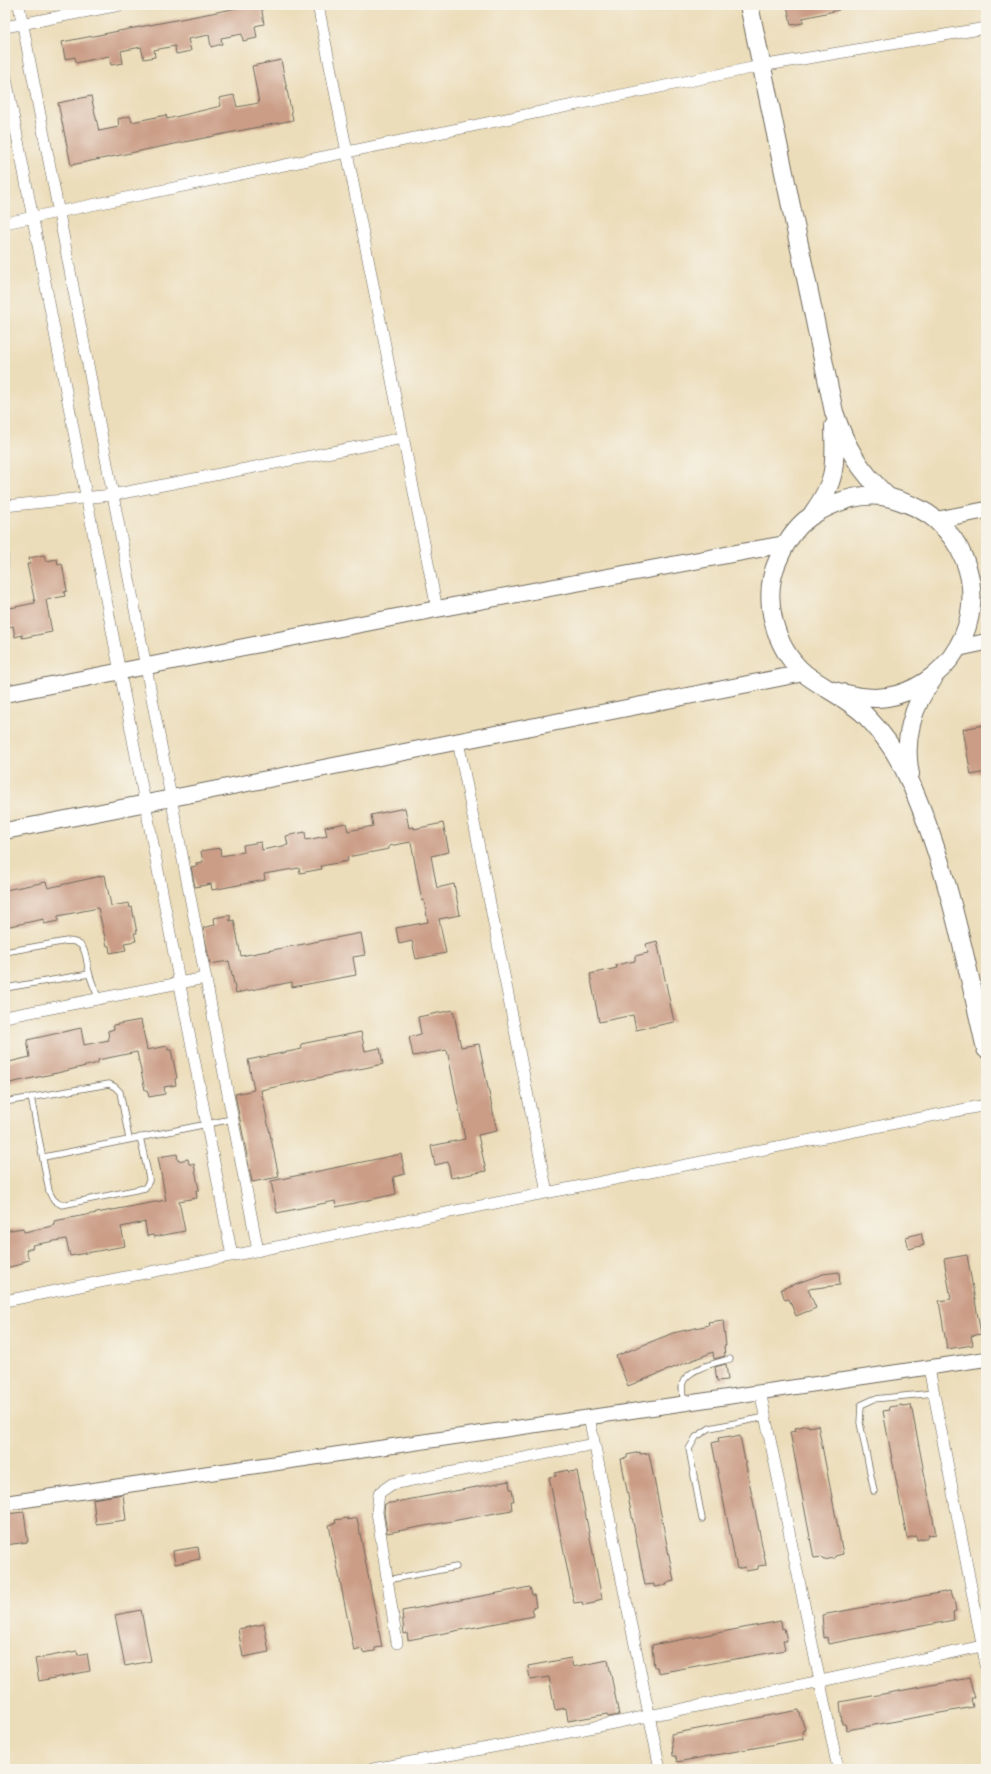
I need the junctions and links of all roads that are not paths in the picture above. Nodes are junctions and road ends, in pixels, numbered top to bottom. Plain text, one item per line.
1 (19, 5) edge
2 (120, 5) edge
3 (318, 5) edge
4 (749, 5) edge
5 (22, 24) junction
6 (5, 27) edge
7 (986, 28) edge
8 (761, 66) junction
9 (5, 73) edge
10 (8, 102) edge
11 (347, 152) junction
12 (58, 212) junction
13 (33, 217) junction
14 (5, 223) edge
15 (834, 412) junction
16 (403, 438) junction
17 (112, 495) junction
18 (888, 497) junction
19 (85, 498) junction
20 (5, 506) edge
21 (986, 510) edge
22 (811, 516) junction
23 (936, 520) junction
24 (785, 544) junction
25 (5, 555) edge
26 (5, 566) edge
27 (437, 609) junction
28 (986, 642) edge
29 (958, 648) junction
30 (145, 666) junction
31 (119, 671) junction
32 (804, 673) junction
33 (937, 673) junction
34 (830, 690) junction
35 (5, 694) edge
36 (458, 741) junction
37 (912, 786) junction
38 (170, 798) junction
39 (144, 803) junction
40 (5, 831) edge
41 (5, 952) edge
42 (89, 974) junction
43 (205, 978) junction
44 (178, 983) junction
45 (5, 988) edge
46 (99, 999) junction
47 (5, 1017) edge
48 (986, 1049) edge
49 (31, 1097) junction
50 (5, 1102) edge
51 (986, 1105) edge
52 (232, 1119) junction
53 (205, 1123) junction
54 (140, 1137) junction
55 (129, 1139) junction
56 (44, 1157) junction
57 (546, 1193) junction
58 (258, 1251) junction
59 (232, 1256) junction
60 (5, 1301) edge
61 (986, 1359) edge
62 (730, 1360) dead end
63 (929, 1368) junction
64 (760, 1391) junction
65 (934, 1393) junction
66 (684, 1402) junction
67 (589, 1417) junction
68 (766, 1417) junction
69 (594, 1444) junction
70 (874, 1491) dead end
71 (5, 1503) edge
72 (702, 1519) dead end
73 (456, 1567) dead end
74 (387, 1580) junction
75 (397, 1643) dead end
76 (982, 1646) junction
77 (986, 1665) edge
78 (821, 1681) junction
79 (650, 1715) junction
80 (373, 1769) edge
81 (660, 1769) edge
82 (838, 1769) edge

1 - 5 street
2 - 5 street
3 - 11 street
4 - 8 main road
5 - 6 street
5 - 12 street
7 - 8 street
8 - 11 street
8 - 15 main road
9 - 10 street
10 - 13 street
11 - 12 street
11 - 16 street
12 - 13 street
12 - 17 street
13 - 14 street
13 - 19 street
15 - 18 main road
15 - 22 main road
16 - 17 street
16 - 27 street
17 - 19 street
17 - 30 street
18 - 22 main road
18 - 23 main road
19 - 20 street
19 - 31 street
21 - 23 main road
22 - 24 main road
23 - 29 main road
24 - 27 main road
24 - 32 main road
25 - 26 lane
27 - 30 main road
28 - 29 main road
29 - 33 main road
30 - 31 main road
30 - 38 street
31 - 35 main road
31 - 39 street
32 - 34 main road
32 - 36 main road
33 - 34 main road
33 - 37 main road
34 - 37 main road
36 - 38 main road
36 - 57 street
37 - 48 main road
38 - 39 main road
38 - 43 street
39 - 40 main road
39 - 44 street
41 - 42 lane
42 - 45 lane
42 - 46 lane
43 - 44 street
43 - 52 street
44 - 46 street
44 - 53 street
46 - 47 street
49 - 50 lane
49 - 55 lane
49 - 56 lane
51 - 57 street
52 - 53 lane
52 - 58 street
53 - 54 lane
53 - 59 street
54 - 55 lane
54 - 56 lane
55 - 56 lane
57 - 58 street
58 - 59 street
59 - 60 street
61 - 63 street
62 - 66 lane
63 - 64 street
63 - 65 street
64 - 66 street
64 - 68 street
65 - 70 lane
65 - 76 street
66 - 67 street
67 - 69 street
67 - 71 street
68 - 72 lane
68 - 78 street
69 - 74 street
69 - 79 street
73 - 74 lane
74 - 75 street
76 - 77 street
76 - 78 street
78 - 79 street
78 - 82 street
79 - 80 street
79 - 81 street

